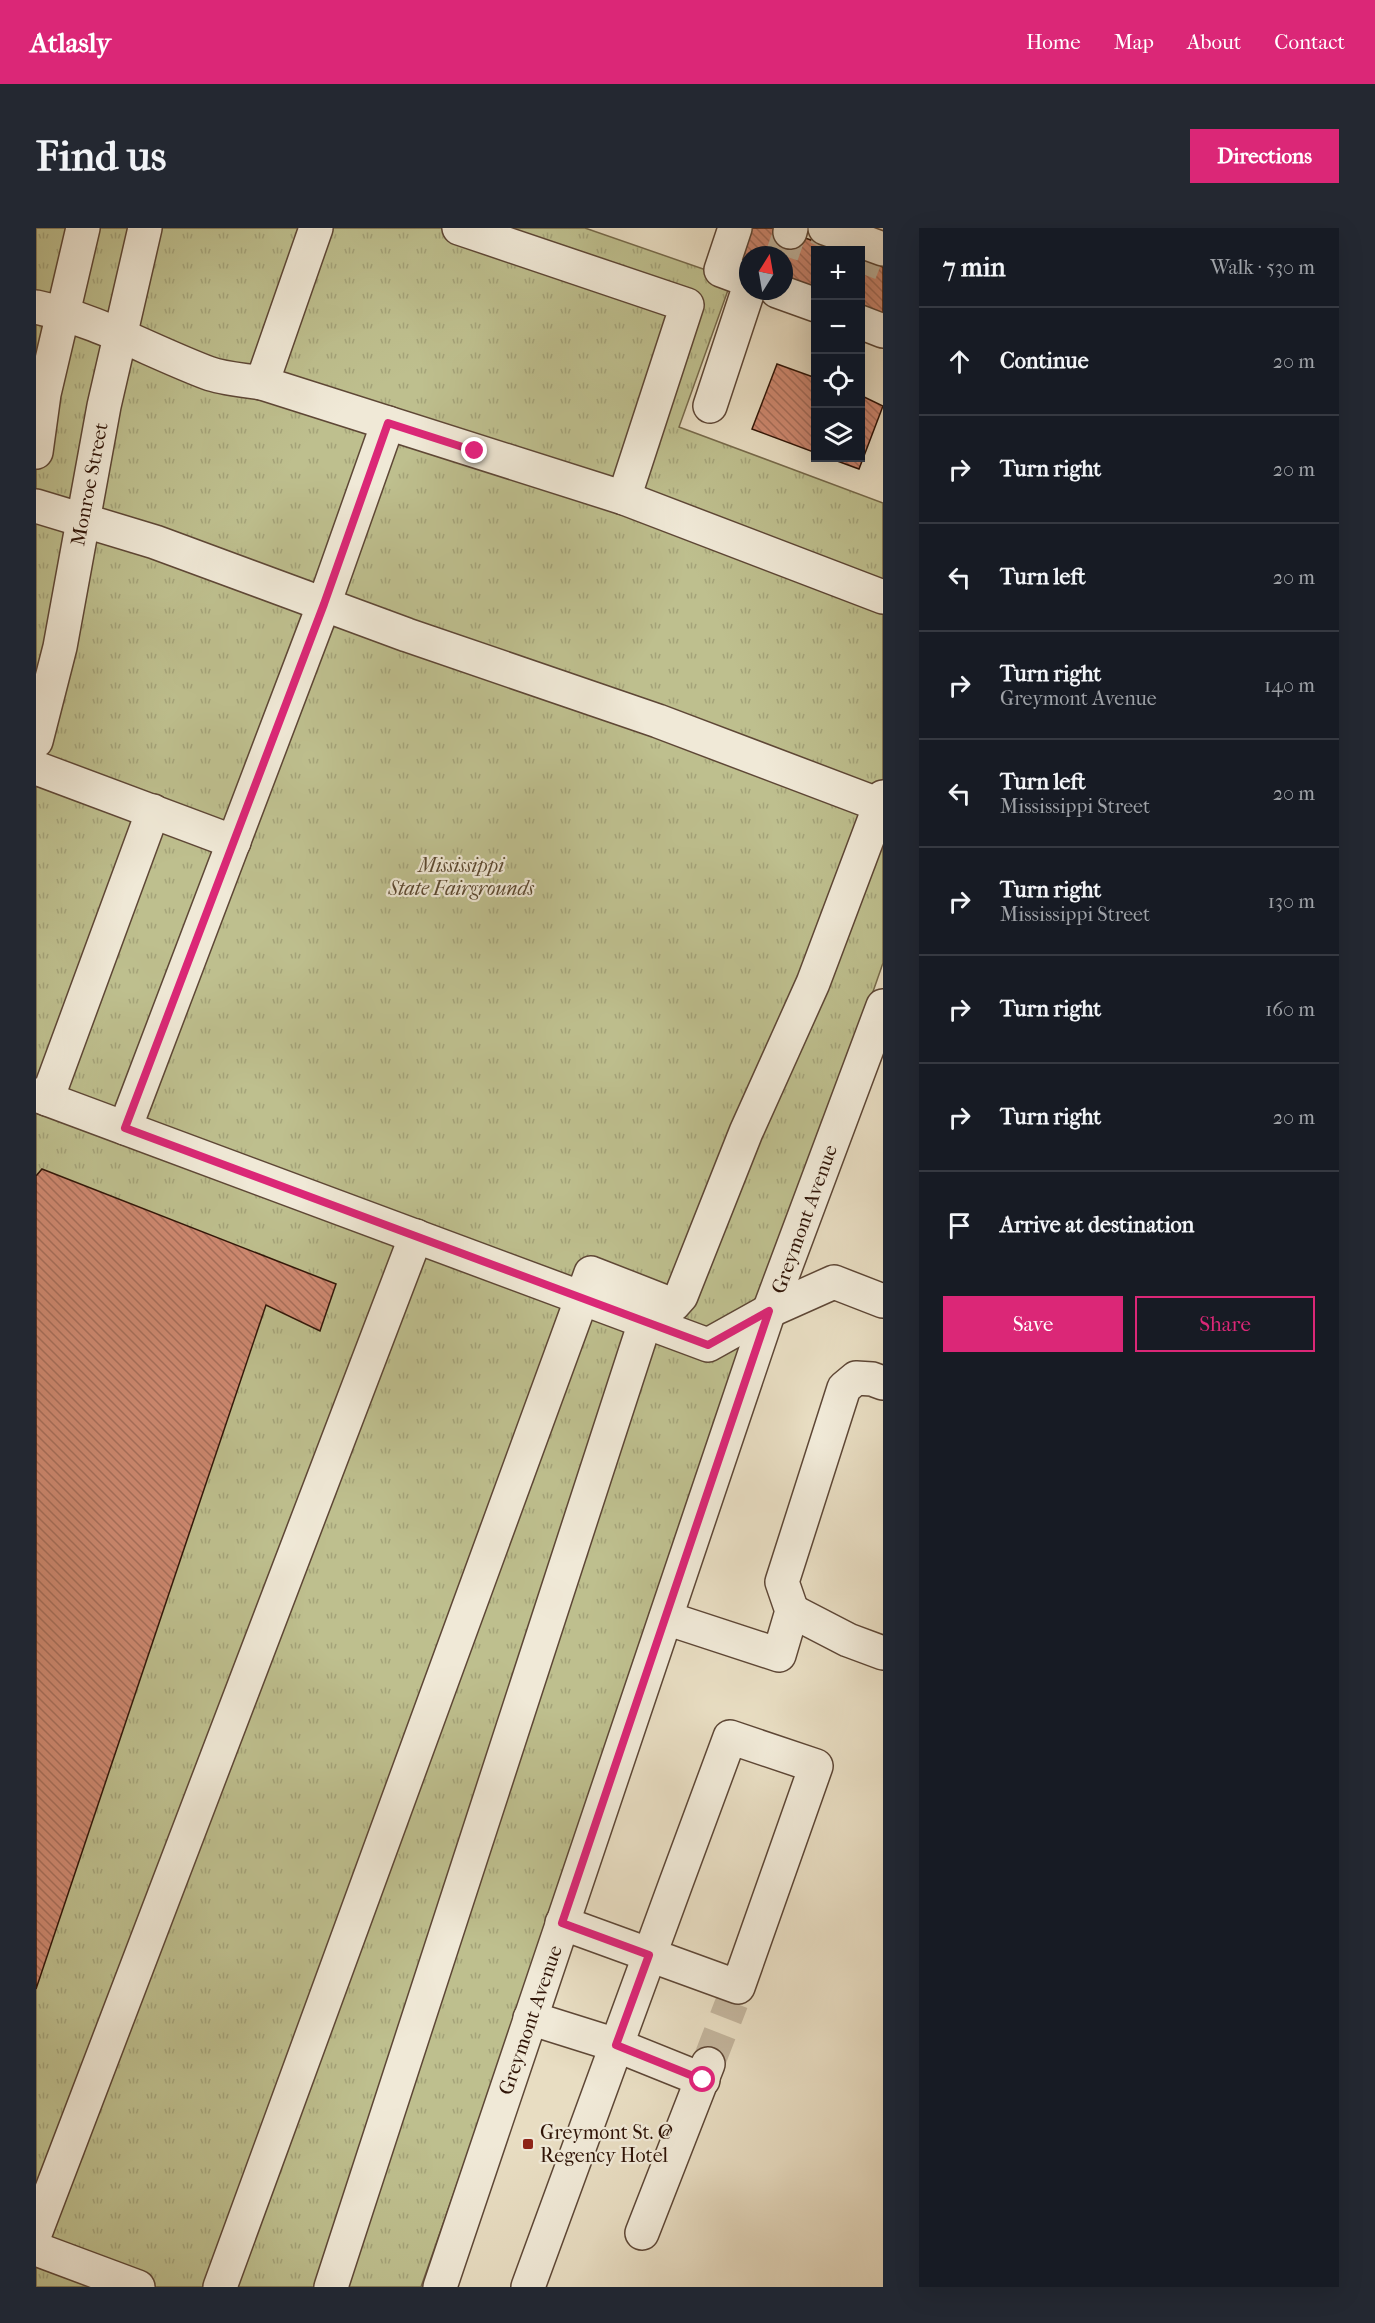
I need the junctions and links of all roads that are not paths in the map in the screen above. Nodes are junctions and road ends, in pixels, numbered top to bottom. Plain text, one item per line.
1 (83, 228) edge
2 (145, 228) edge
3 (316, 228) edge
4 (459, 228) edge
5 (735, 228) edge
6 (828, 235) edge
7 (872, 251) edge
8 (739, 277) edge
9 (793, 295) edge
10 (745, 300) edge
11 (811, 300) edge
12 (49, 310) edge
13 (865, 324) edge
14 (883, 331) edge
15 (120, 334) junction
16 (262, 383) junction
17 (710, 406) dead end
18 (388, 423) junction
19 (36, 452) edge
20 (624, 498) junction
21 (36, 506) edge
22 (81, 520) junction
23 (883, 597) edge
24 (324, 604) junction
25 (36, 741) edge
26 (36, 768) edge
27 (881, 801) edge
28 (153, 811) junction
29 (234, 842) junction
30 (883, 1006) edge
31 (41, 1097) edge
32 (125, 1128) junction
33 (416, 1236) junction
34 (580, 1298) junction
35 (883, 1301) edge
36 (769, 1311) junction
37 (645, 1322) junction
38 (883, 1383) edge
39 (792, 1611) junction
40 (666, 1618) junction
41 (883, 1653) edge
42 (562, 1923) junction
43 (649, 1955) junction
44 (530, 2019) junction
45 (616, 2045) junction
46 (36, 2231) edge
47 (642, 2233) dead end
48 (36, 2249) edge
49 (138, 2287) edge
50 (220, 2287) edge
51 (332, 2287) edge
52 (440, 2287) edge
53 (528, 2287) edge

1 - 12 street
2 - 15 street, Monroe Street
3 - 16 street
4 - 20 street
5 - 8 street
6 - 7 street
9 - 11 street
10 - 17 street
12 - 15 street
12 - 19 street
13 - 14 street
15 - 16 street
15 - 22 street, Monroe Street
16 - 18 street
18 - 20 street
18 - 24 street
20 - 23 street
21 - 22 street
22 - 24 street
22 - 25 street, Monroe Street
24 - 27 street
24 - 29 street
26 - 28 street
27 - 34 street
28 - 29 street
28 - 31 street
29 - 32 street
30 - 36 street, Greymont Avenue
31 - 32 street
32 - 33 street
33 - 34 street
33 - 46 street
34 - 37 street
34 - 50 street
35 - 36 street
36 - 37 street
36 - 40 street, Greymont Avenue
37 - 51 street
38 - 39 street
39 - 40 street
39 - 41 street
40 - 42 street, Greymont Avenue
42 - 43 street
42 - 44 street, Greymont Avenue
43 - 43 street
43 - 45 street
44 - 45 street
44 - 52 street, Greymont Avenue
45 - 47 street
45 - 53 street
48 - 49 street

